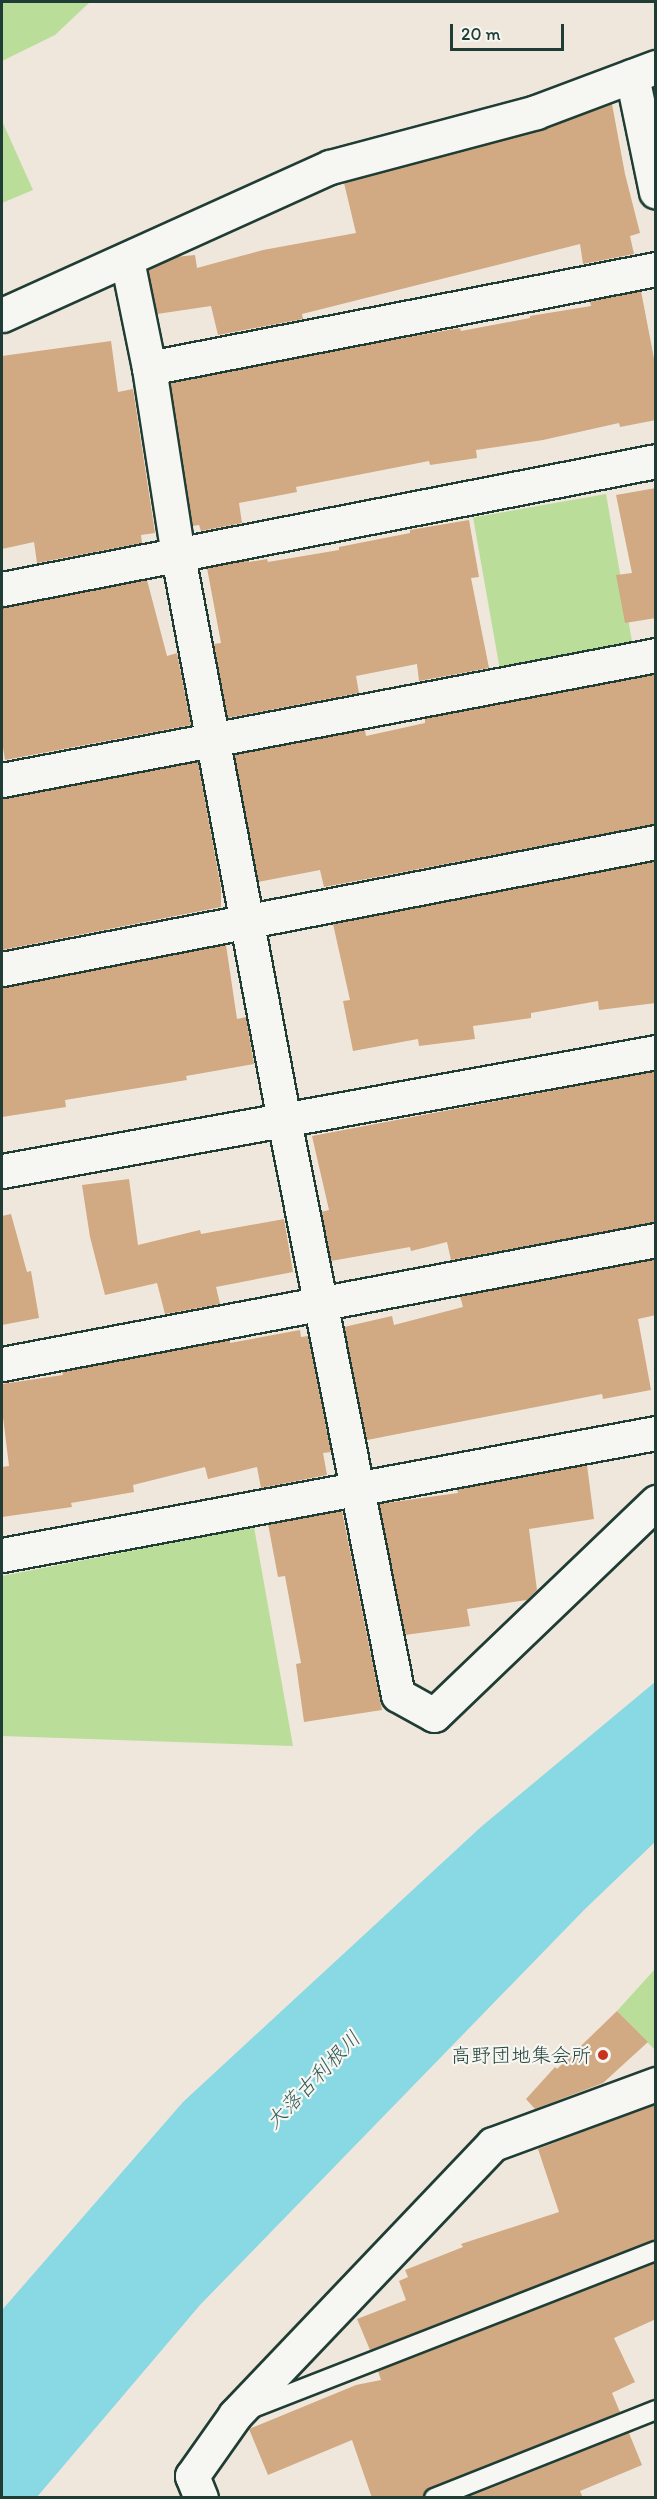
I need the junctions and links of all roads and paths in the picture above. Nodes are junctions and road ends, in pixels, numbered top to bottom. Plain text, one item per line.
1 (644, 72) edge
2 (656, 192) edge
3 (127, 260) junction
4 (656, 269) edge
5 (2, 315) edge
6 (149, 368) junction
7 (656, 461) edge
8 (178, 556) junction
9 (2, 589) edge
10 (656, 655) edge
11 (212, 740) junction
12 (2, 780) edge
13 (656, 843) edge
14 (247, 921) junction
15 (2, 969) edge
16 (656, 1052) edge
17 (284, 1120) junction
18 (2, 1171) edge
19 (656, 1240) edge
20 (321, 1303) junction
21 (2, 1364) edge
22 (656, 1434) edge
23 (358, 1488) junction
24 (656, 1502) edge
25 (2, 1555) edge
26 (656, 2084) edge
27 (656, 2251) edge
28 (656, 2410) edge
29 (235, 2415) junction
30 (201, 2498) edge
31 (434, 2498) edge

1 - 2 street
1 - 3 street
3 - 5 street
3 - 6 street
4 - 6 street
6 - 8 street
7 - 8 street
8 - 9 street
8 - 11 street
10 - 11 street
11 - 12 street
11 - 14 street
13 - 14 street
14 - 15 street
14 - 17 street
16 - 17 street
17 - 18 street
17 - 20 street
19 - 20 street
20 - 21 street
20 - 23 street
22 - 23 street
23 - 24 street
23 - 25 street
26 - 29 street
27 - 29 lane
28 - 31 lane
29 - 30 street

